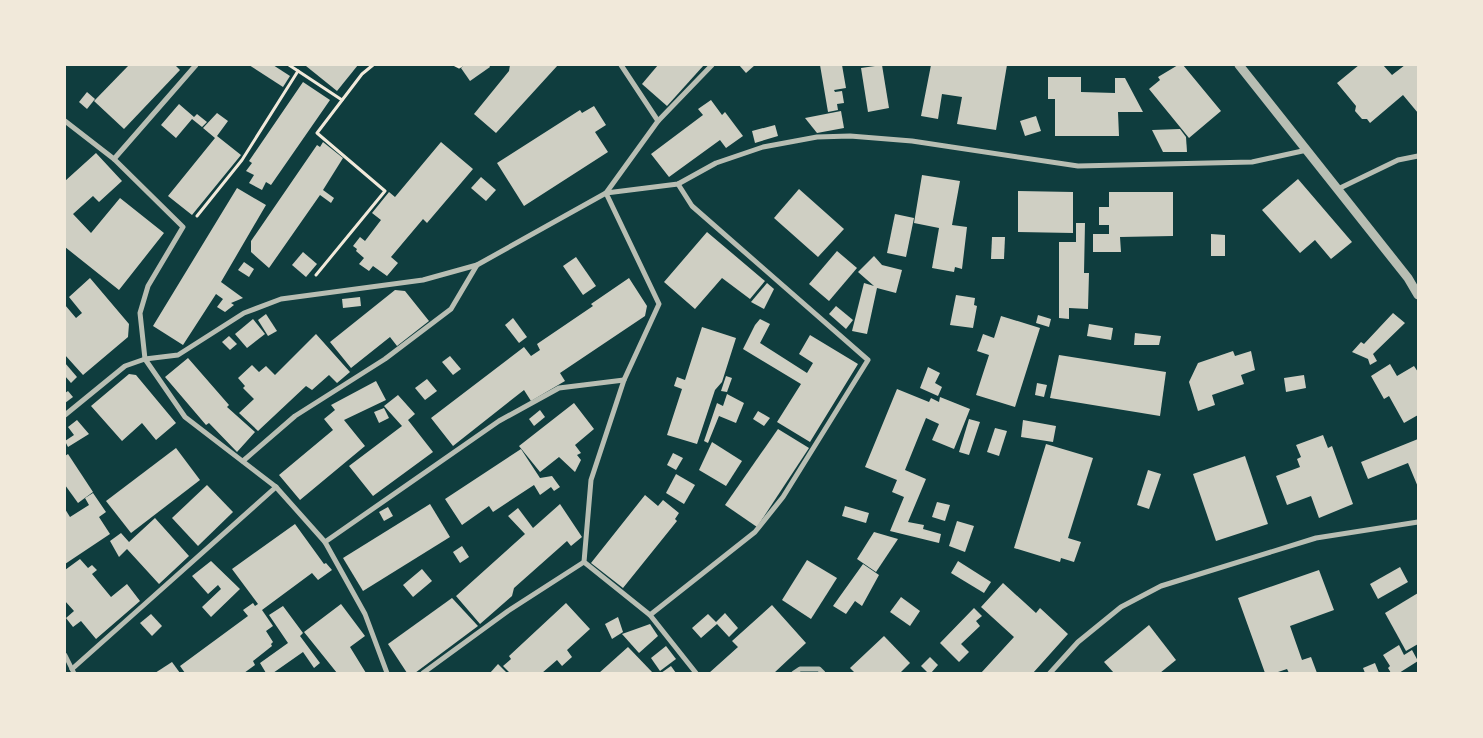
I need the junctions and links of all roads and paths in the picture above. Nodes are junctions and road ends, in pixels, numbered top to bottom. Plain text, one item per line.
1 (196, 65) edge
2 (289, 65) edge
3 (372, 65) edge
4 (455, 65) edge
5 (462, 65) edge
6 (621, 65) edge
7 (712, 65) edge
8 (1238, 65) edge
9 (298, 71) junction
10 (342, 100) junction
11 (65, 121) edge
12 (658, 121) junction
13 (1307, 150) junction
14 (1418, 156) edge
15 (114, 159) junction
16 (678, 184) junction
17 (1338, 189) junction
18 (606, 193) junction
19 (183, 227) junction
20 (477, 265) junction
21 (1418, 295) edge
22 (303, 296) junction
23 (146, 359) junction
24 (624, 380) junction
25 (65, 415) edge
26 (243, 461) junction
27 (276, 487) junction
28 (1418, 522) edge
29 (325, 542) junction
30 (584, 562) junction
31 (650, 615) junction
32 (65, 655) edge
33 (73, 671) edge
34 (387, 673) edge
35 (423, 673) edge
36 (696, 673) edge
37 (794, 673) edge
38 (823, 673) edge
39 (1050, 673) edge

1 - 15 street
2 - 9 path
3 - 10 path
4 - 5 path
6 - 12 street
7 - 12 street
8 - 13 street
9 - 10 path
9 - 19 path
10 - 22 path
11 - 15 street
12 - 18 street
13 - 16 street
13 - 17 street
14 - 17 street
15 - 19 street
16 - 18 street
16 - 31 street
17 - 21 street
18 - 20 street
18 - 24 street
19 - 23 street
20 - 22 street
20 - 26 street
22 - 23 street
23 - 25 street
23 - 26 street
24 - 29 street
24 - 30 street
26 - 27 street
27 - 29 street
27 - 33 street
28 - 39 street
29 - 34 street
30 - 31 street
30 - 35 street
31 - 36 street
32 - 33 street
37 - 38 street

